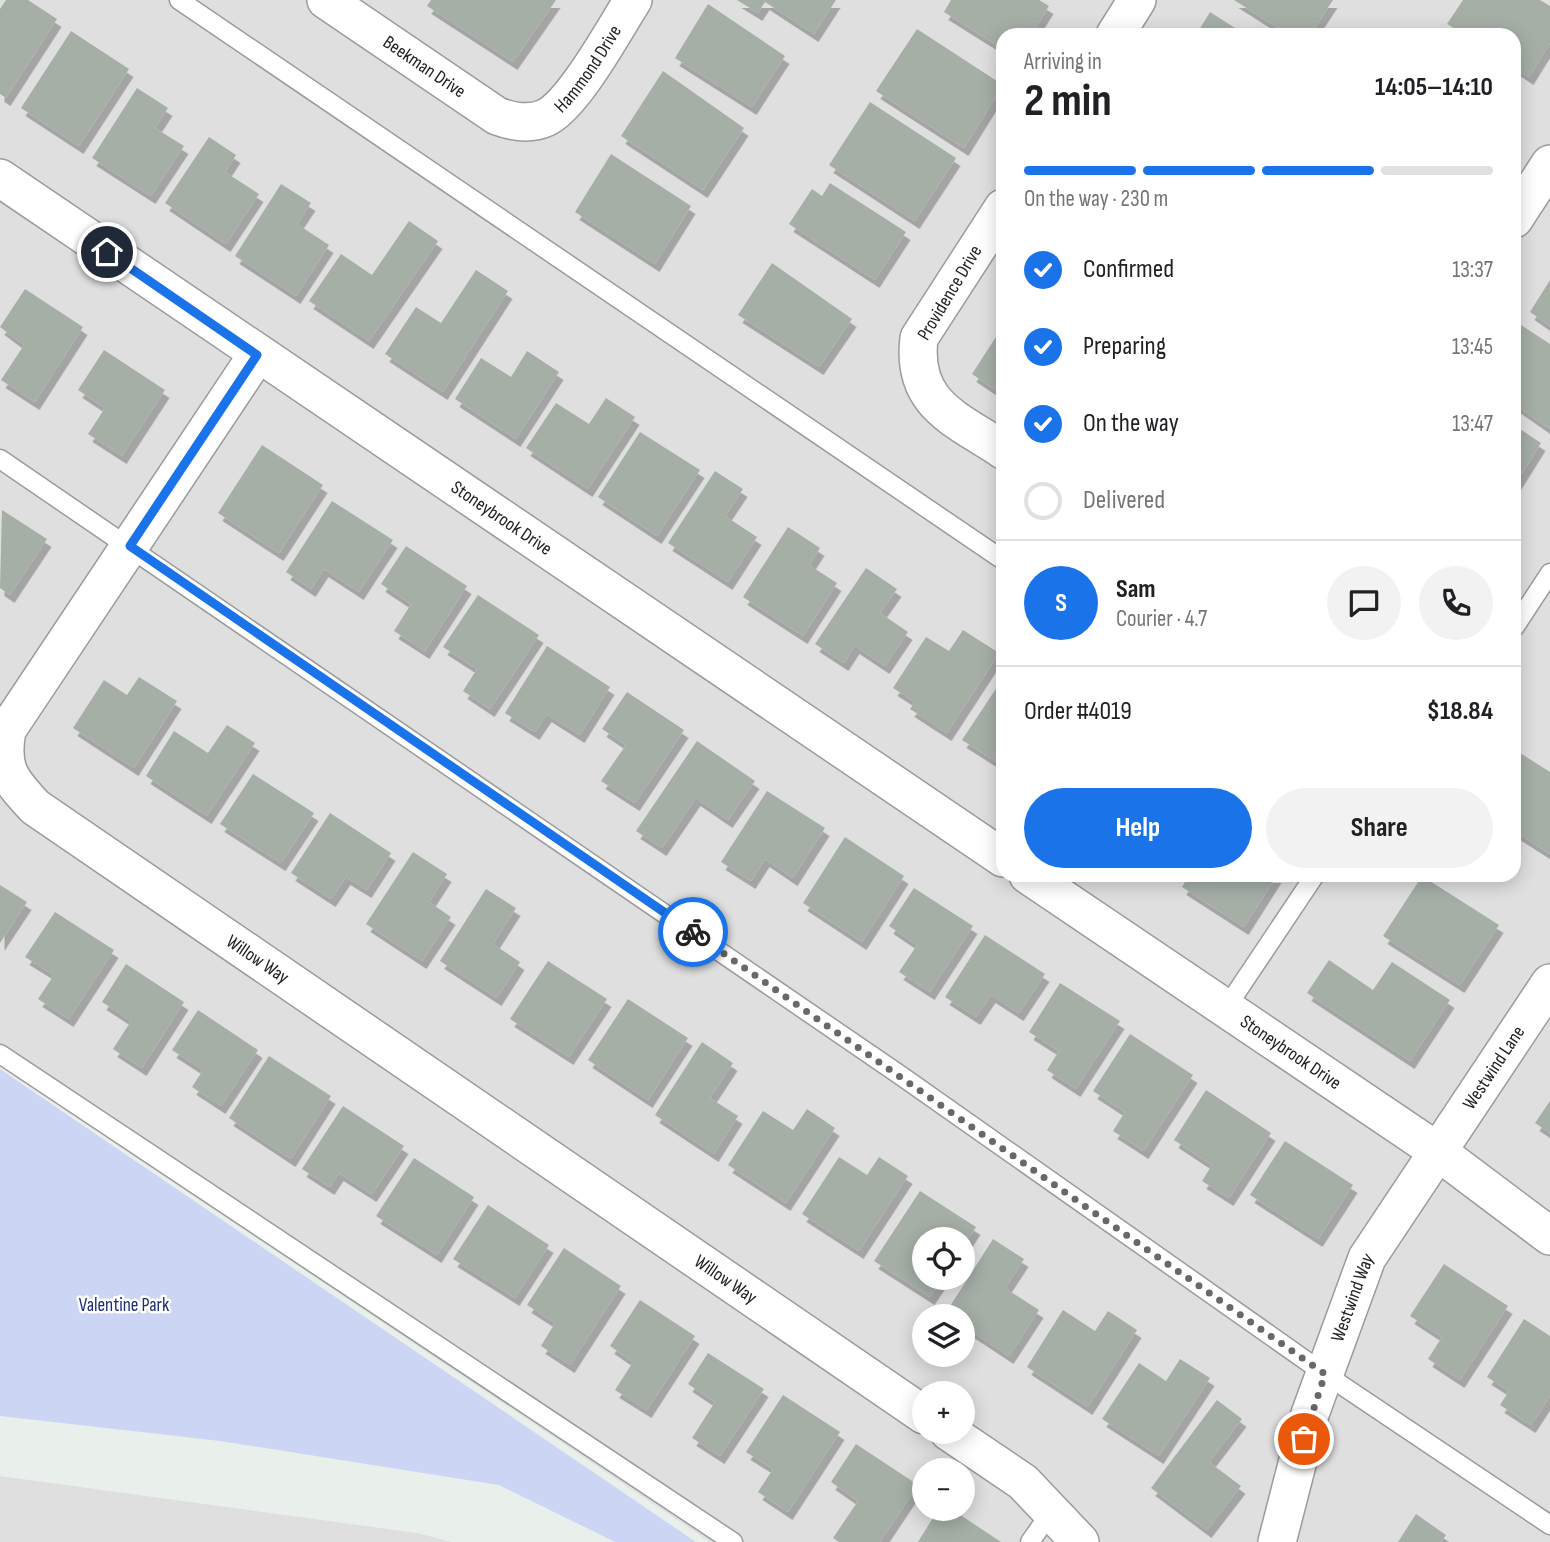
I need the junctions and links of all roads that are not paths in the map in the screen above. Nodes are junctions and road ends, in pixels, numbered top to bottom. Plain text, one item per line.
1 (179, 0) edge
2 (326, 0) edge
3 (633, 0) edge
4 (1137, 0) edge
5 (1119, 28) edge
6 (529, 122) joint
7 (1550, 163) edge
8 (0, 178) edge
9 (1521, 208) edge
10 (996, 219) edge
11 (257, 355) junction
12 (996, 445) edge
13 (0, 458) edge
14 (130, 546) junction
15 (996, 555) edge
16 (1550, 573) edge
17 (1521, 617) edge
18 (996, 853) edge
19 (1038, 882) edge
20 (1310, 882) edge
21 (1550, 983) edge
22 (1226, 1008) junction
23 (0, 1054) edge
24 (1437, 1151) junction
25 (1550, 1236) edge
26 (1325, 1374) junction
27 (912, 1407) edge
28 (967, 1444) edge
29 (1051, 1512) junction
30 (1550, 1525) edge
31 (733, 1542) edge
32 (1030, 1542) edge
33 (1080, 1542) edge
34 (1276, 1542) edge

1 - 15 lane
2 - 6 street, Beekman Drive
3 - 6 street, Hammond Drive
4 - 5 street
7 - 9 street
8 - 11 street, Stoneybrook Drive
10 - 12 street, Providence Drive
11 - 14 street, Willow Way
11 - 18 street, Stoneybrook Drive
13 - 14 lane
14 - 26 lane
14 - 27 street, Willow Way
16 - 17 lane
19 - 22 street, Stoneybrook Drive
20 - 22 lane
21 - 24 street, Westwind Lane
22 - 24 street, Stoneybrook Drive
23 - 31 lane
24 - 25 street, Stoneybrook Drive
24 - 26 street, Westwind Way
26 - 30 lane
26 - 34 street, Westwind Way
28 - 29 street
29 - 32 lane
29 - 33 street

